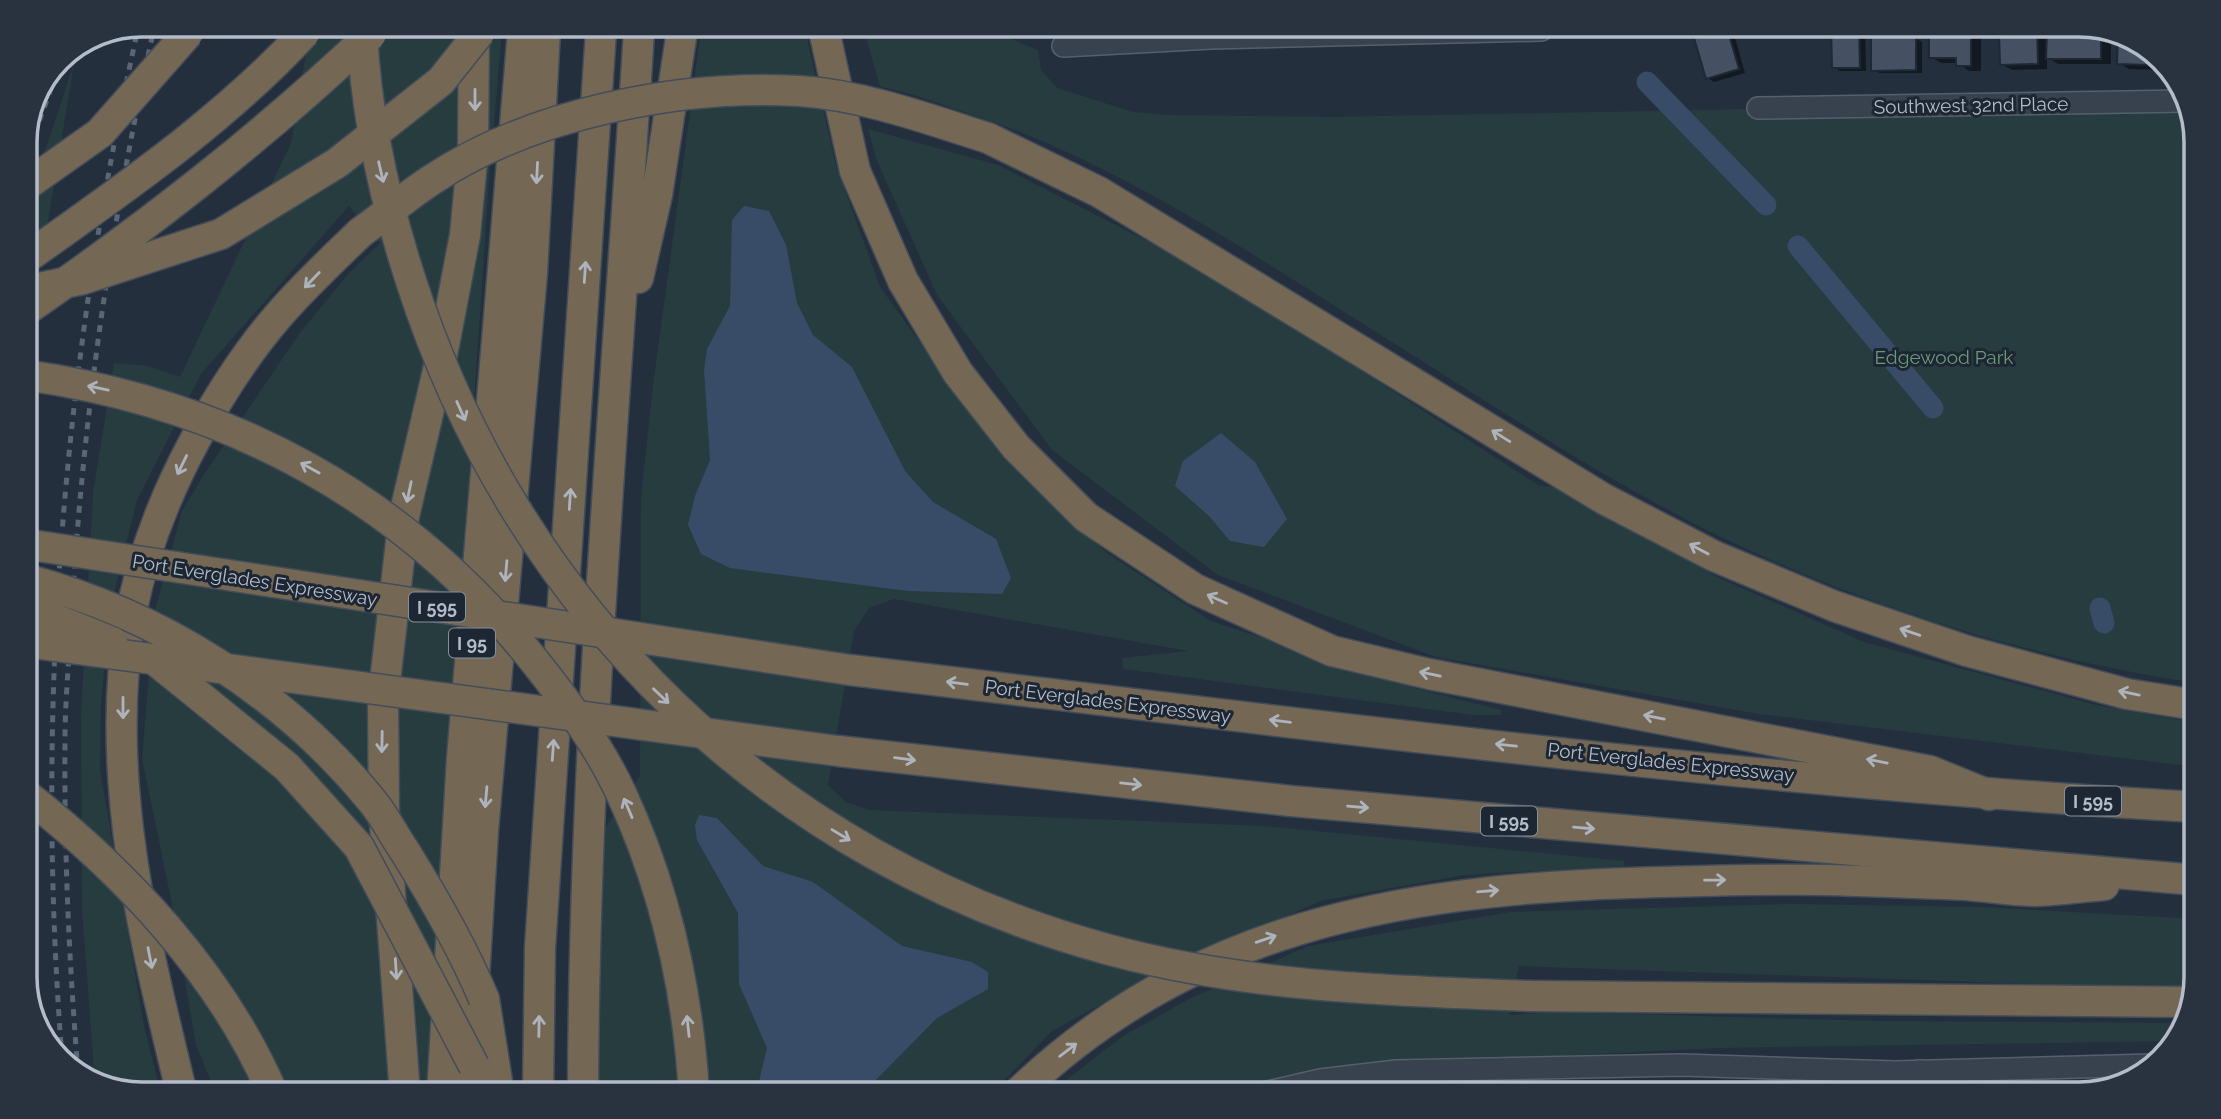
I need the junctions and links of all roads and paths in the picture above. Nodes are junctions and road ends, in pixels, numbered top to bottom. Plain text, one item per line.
1 (184, 37) edge
2 (300, 37) edge
3 (363, 37) edge
4 (368, 37) edge
5 (474, 37) edge
6 (476, 37) edge
7 (522, 37) edge
8 (545, 37) edge
9 (601, 37) edge
10 (639, 37) edge
11 (681, 37) edge
12 (826, 37) edge
13 (1252, 37) edge
14 (1063, 46) dead end
15 (2176, 101) edge
16 (1758, 108) dead end
17 (37, 178) edge
18 (37, 251) edge
19 (37, 288) edge
20 (37, 304) edge
21 (616, 374) junction
22 (37, 377) edge
23 (37, 546) edge
24 (37, 583) edge
25 (37, 612) edge
26 (37, 644) edge
27 (2184, 703) edge
28 (1989, 795) junction
29 (37, 804) edge
30 (2184, 806) edge
31 (2184, 879) edge
32 (2184, 879) edge
33 (2181, 1002) edge
34 (2136, 1065) edge
35 (1425, 1071) junction
36 (1920, 1071) junction
37 (179, 1082) edge
38 (267, 1082) edge
39 (404, 1082) edge
40 (443, 1082) edge
41 (472, 1082) edge
42 (473, 1082) edge
43 (497, 1082) edge
44 (538, 1082) edge
45 (583, 1082) edge
46 (693, 1082) edge
47 (1031, 1082) edge
48 (1315, 1082) edge
49 (1425, 1082) edge
50 (1916, 1082) edge
51 (1925, 1082) edge

1 - 17 highway, bridge
2 - 18 highway, bridge
3 -> 33 highway, bridge
4 - 20 highway, bridge
5 -> 39 highway
6 - 19 highway, bridge
7 - 40 highway, I 95
8 -> 42 highway
44 -> 9 highway
10 - 21 highway
11 - 21 highway
28 -> 12 highway
13 - 14 street
15 - 16 street, Southwest 32nd Place
21 - 45 highway
46 -> 22 highway, bridge
28 -> 23 highway, Port Everglades Expressway / I 595, bridge
24 - 43 highway, bridge
25 - 41 highway, bridge
26 -> 31 highway, I 595, bridge
27 -> 37 highway, bridge
28 - 30 highway, Port Everglades Expressway / I 595
29 - 38 highway, bridge
47 -> 32 highway
34 - 36 street
35 - 36 street
35 - 48 street
35 - 49 street
36 - 50 street
36 - 51 street

